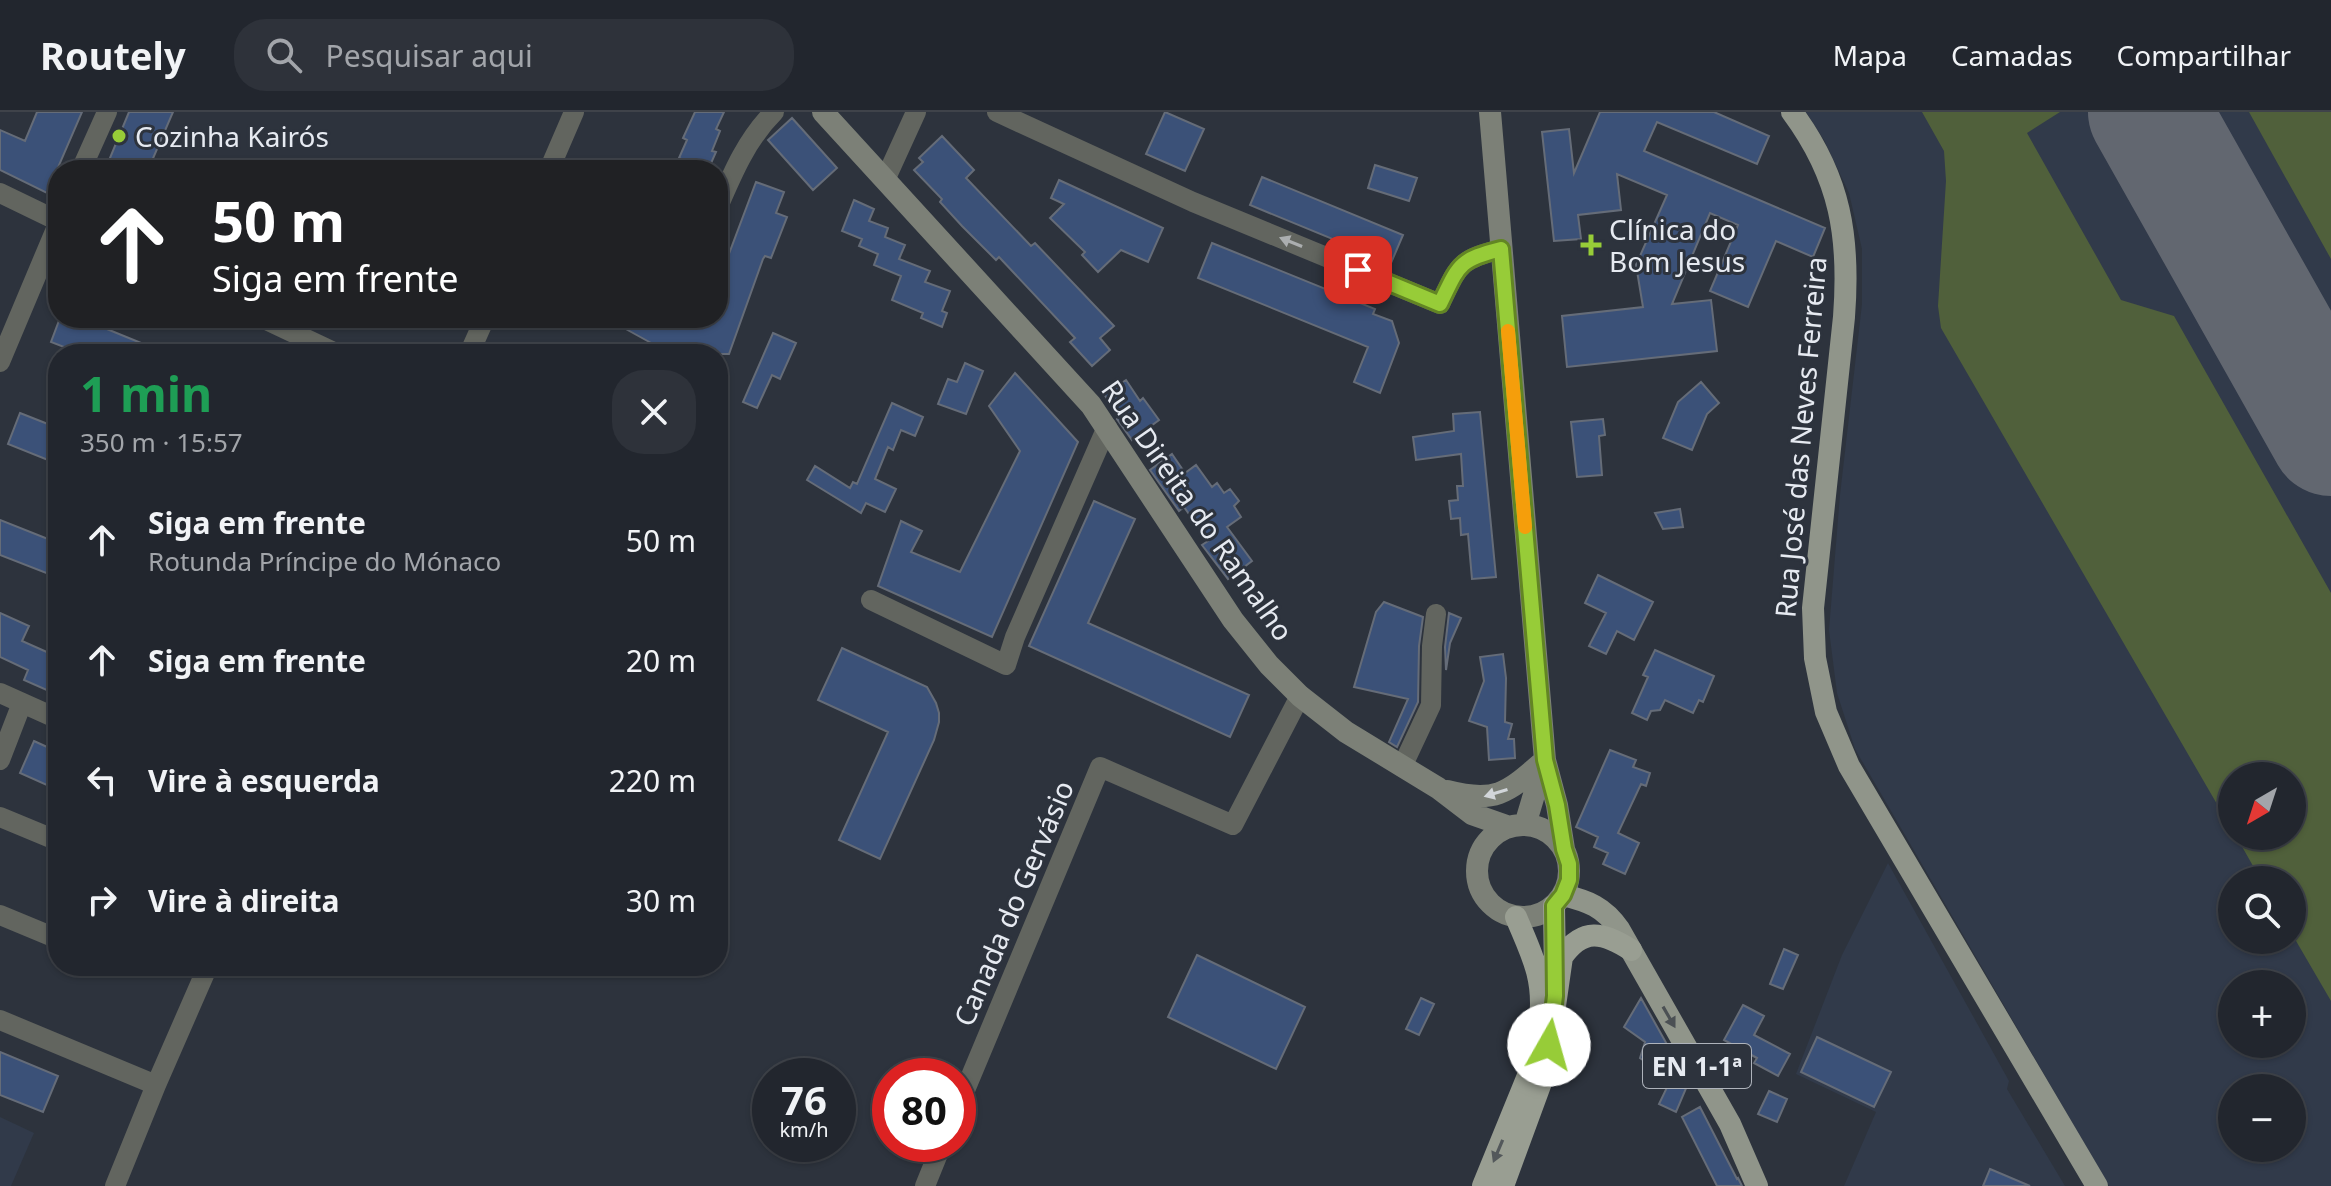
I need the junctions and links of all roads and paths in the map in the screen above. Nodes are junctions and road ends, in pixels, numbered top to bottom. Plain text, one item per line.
1 (107, 112) edge
2 (574, 112) edge
3 (774, 112) edge
4 (823, 112) edge
5 (916, 112) edge
6 (997, 112) edge
7 (1490, 112) edge
8 (1792, 112) edge
9 (85, 160) edge
10 (553, 160) edge
11 (885, 180) junction
12 (728, 184) edge
13 (0, 193) edge
14 (48, 217) edge
15 (48, 246) edge
16 (1501, 249) junction
17 (283, 328) edge
18 (317, 344) edge
19 (0, 362) edge
20 (1107, 427) junction
21 (871, 600) dead end
22 (1436, 614) dead end
23 (0, 693) edge
24 (1300, 696) junction
25 (22, 703) junction
26 (48, 715) edge
27 (0, 760) edge
28 (1545, 760) junction
29 (1402, 767) junction
30 (1438, 788) junction
31 (1456, 803) junction
32 (0, 817) edge
33 (1517, 826) junction
34 (48, 837) edge
35 (1564, 849) junction
36 (1479, 858) junction
37 (1558, 901) junction
38 (0, 915) edge
39 (1516, 917) junction
40 (48, 935) edge
41 (1631, 950) junction
42 (204, 976) edge
43 (1555, 996) junction
44 (0, 1020) edge
45 (976, 1064) edge
46 (156, 1085) junction
47 (935, 1162) edge
48 (115, 1186) edge
49 (925, 1186) edge
50 (1483, 1186) edge
51 (1503, 1186) edge
52 (1757, 1186) edge
53 (2097, 1186) edge

1 - 9 street
2 - 10 street
3 - 12 street
4 - 11 main road, Rua Direita do Ramalho
5 - 11 street
16 -> 6 street
7 - 16 main road
8 - 53 main road, Rua José das Neves Ferreira
11 - 20 main road, Rua Direita do Ramalho
13 - 14 street
15 - 19 street
16 - 28 main road
17 - 18 street
20 - 21 street
20 - 24 main road, Rua Direita do Ramalho
22 - 29 street
23 - 25 street
24 - 29 main road, Rua Direita do Ramalho
24 - 45 street, Canada do Gervásio
25 - 26 street
25 - 27 street
28 -> 30 main road
28 - 33 main road
28 - 35 main road
29 - 30 main road, Rua Direita do Ramalho
30 - 31 main road, Rua Direita do Ramalho
31 - 33 main road, Rua Direita do Ramalho
31 - 36 main road, Rua Direita do Ramalho
32 - 34 street
33 - 35 main road
33 - 36 main road
35 - 37 main road
36 - 39 main road
37 - 39 main road
37 - 41 main road, EN 1-1ª
37 - 43 highway
38 - 40 street
39 -> 50 highway
41 - 43 highway
41 -> 52 main road, EN 1-1ª
42 - 46 street
43 - 51 highway
44 - 46 street
46 - 48 street
47 - 49 street

